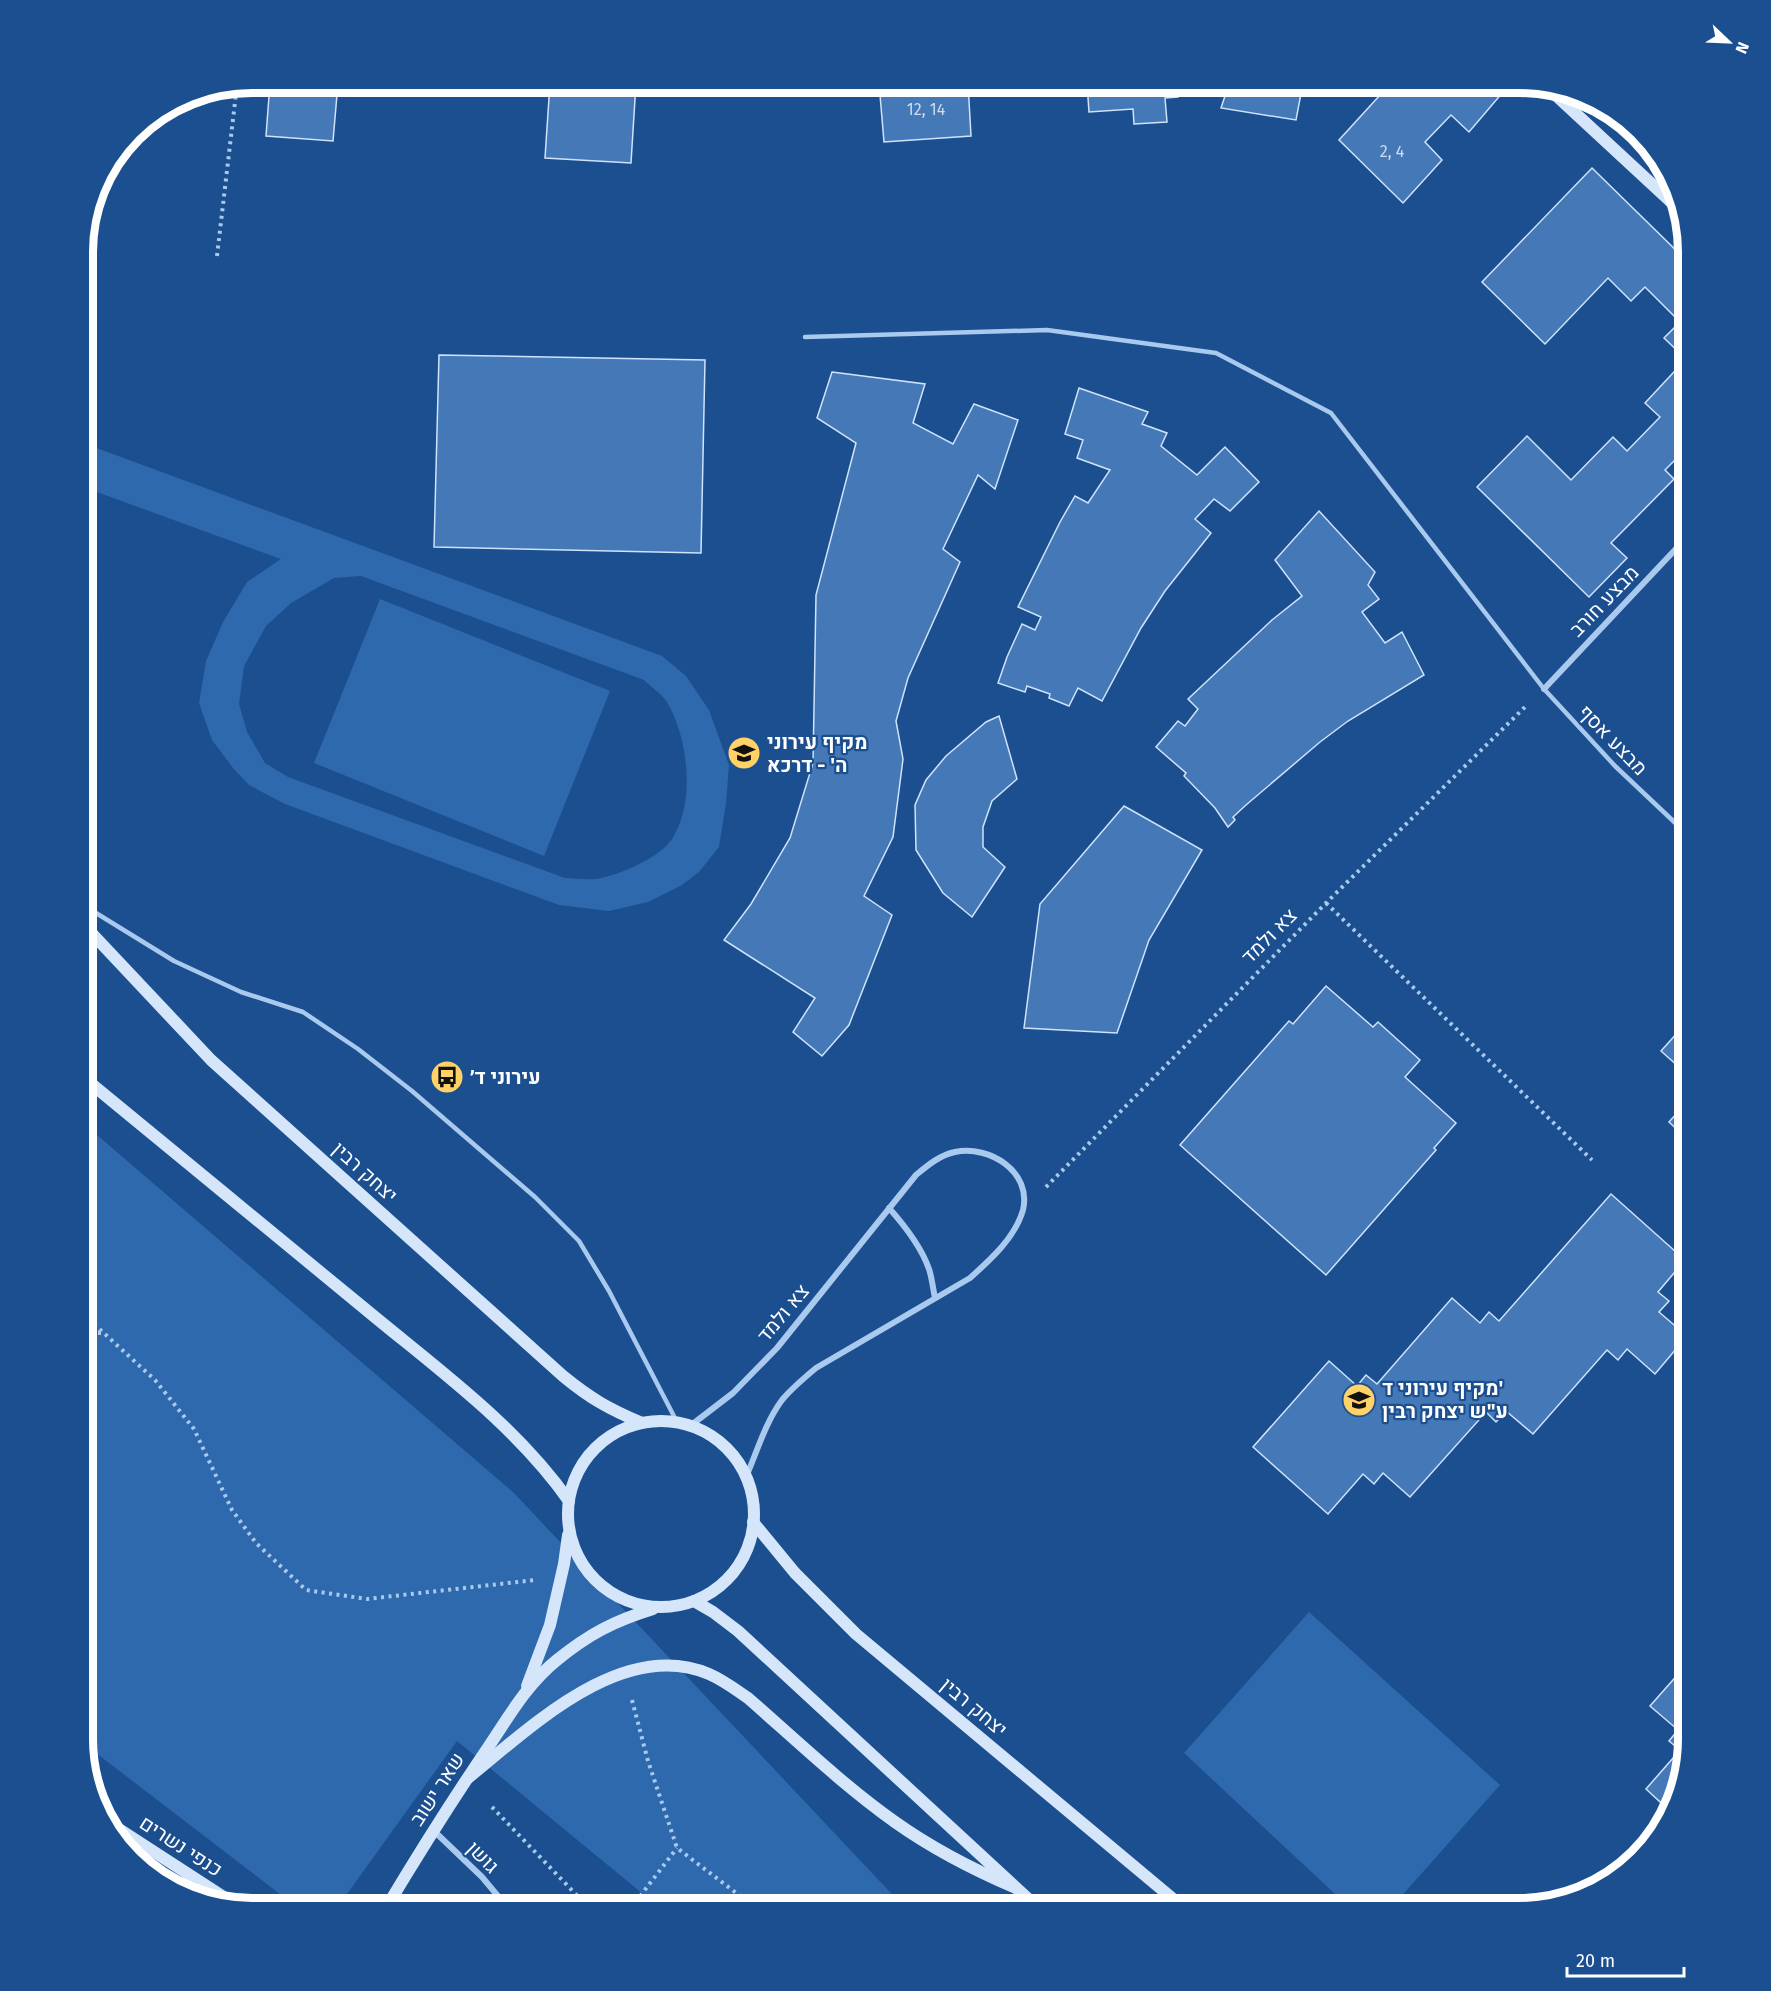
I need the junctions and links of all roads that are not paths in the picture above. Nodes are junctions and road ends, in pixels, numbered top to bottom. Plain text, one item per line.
1 (1557, 97) edge
2 (1670, 201) edge
3 (805, 337) dead end
4 (1678, 548) edge
5 (1544, 689) junction
6 (1678, 826) edge
7 (93, 911) edge
8 (93, 935) edge
9 (93, 1085) edge
10 (890, 1208) junction
11 (935, 1298) junction
12 (677, 1422) junction
13 (642, 1423) junction
14 (690, 1426) junction
15 (746, 1477) junction
16 (568, 1502) junction
17 (753, 1522) junction
18 (569, 1528) junction
19 (694, 1601) junction
20 (656, 1608) junction
21 (525, 1693) junction
22 (468, 1778) junction
23 (122, 1831) edge
24 (433, 1831) junction
25 (139, 1842) junction
26 (136, 1848) edge
27 (1016, 1888) junction
28 (221, 1895) edge
29 (392, 1898) edge
30 (500, 1898) edge
31 (1027, 1898) edge
32 (1172, 1898) edge

1 - 2 main road
3 - 5 lane, מבצע אסף
4 - 5 street, מבצע חורב
5 - 6 lane, מבצע אסף
7 - 12 lane
8 - 13 main road, יצחק רבין
9 - 16 main road
10 - 11 street
10 - 11 street, צא ולמד
10 - 14 street, צא ולמד
11 - 15 street
12 - 13 main road
12 - 14 main road
13 - 16 main road
14 - 15 main road
15 - 17 main road
16 - 18 main road
17 - 19 main road
17 - 32 main road, יצחק רבין
18 - 20 main road
18 - 21 main road, שאר ישוב
19 - 20 main road
19 - 27 main road
20 - 21 main road, שאר ישוב
21 - 22 main road, שאר ישוב
22 - 24 main road, שאר ישוב
22 - 27 main road
23 - 25 main road, כנפי נשרים
24 - 29 main road, שאר ישוב
24 - 30 street, גושן
25 - 26 street
25 - 28 main road, כנפי נשרים
27 - 31 main road

